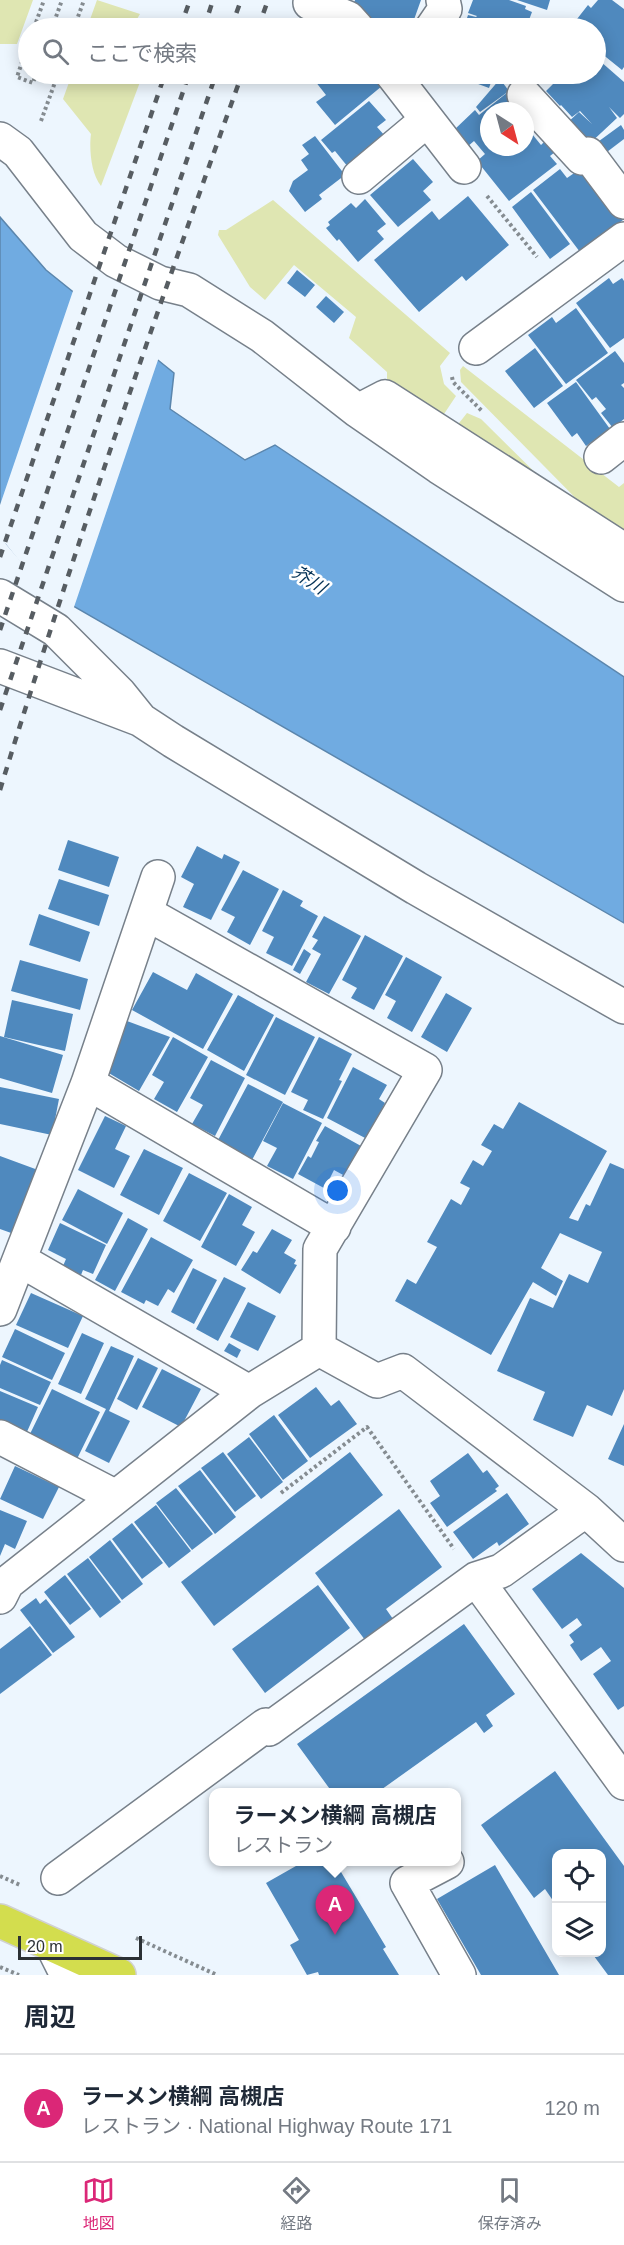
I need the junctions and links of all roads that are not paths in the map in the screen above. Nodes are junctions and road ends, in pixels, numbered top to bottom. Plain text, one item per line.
1 (443, 0) edge
2 (310, 3) dead end
3 (348, 18) edge
4 (439, 18) edge
5 (400, 84) edge
6 (524, 95) dead end
7 (427, 120) junction
8 (0, 139) edge
9 (464, 167) road end
10 (359, 177) dead end
11 (624, 202) edge
12 (624, 239) edge
13 (476, 348) dead end
14 (358, 411) junction
15 (624, 550) edge
16 (624, 585) edge
17 (0, 596) edge
18 (0, 666) edge
19 (141, 720) junction
20 (158, 877) dead end
21 (146, 913) junction
22 (624, 1007) edge
23 (88, 1083) junction
24 (334, 1227) junction
25 (20, 1260) junction
26 (0, 1309) edge
27 (319, 1349) junction
28 (249, 1392) junction
29 (0, 1437) edge
30 (116, 1497) junction
31 (586, 1510) junction
32 (624, 1545) edge
33 (476, 1579) junction
34 (0, 1597) edge
35 (621, 1774) edge
36 (439, 1866) edge
37 (58, 1878) dead end
38 (0, 1921) edge
39 (52, 1945) junction
40 (67, 1975) edge
41 (119, 1975) edge
42 (459, 1975) edge

1 - 4 street
2 - 3 street
5 - 7 street
6 - 11 street
7 - 9 street
7 - 10 street
8 - 14 street
12 - 13 street
14 - 15 street
14 - 16 street
17 - 19 street
18 - 19 street
19 - 22 street
20 - 21 street
21 - 23 street
21 - 24 street
23 - 24 street
23 - 25 street
24 - 27 street
25 - 26 street
25 - 28 street
27 - 28 street
27 - 31 street
28 - 30 street
29 - 30 street
30 - 34 street
31 - 32 street
31 - 33 street
33 - 35 street
33 - 37 street
36 - 42 street
38 - 39 highway
39 - 40 street
39 - 41 highway

